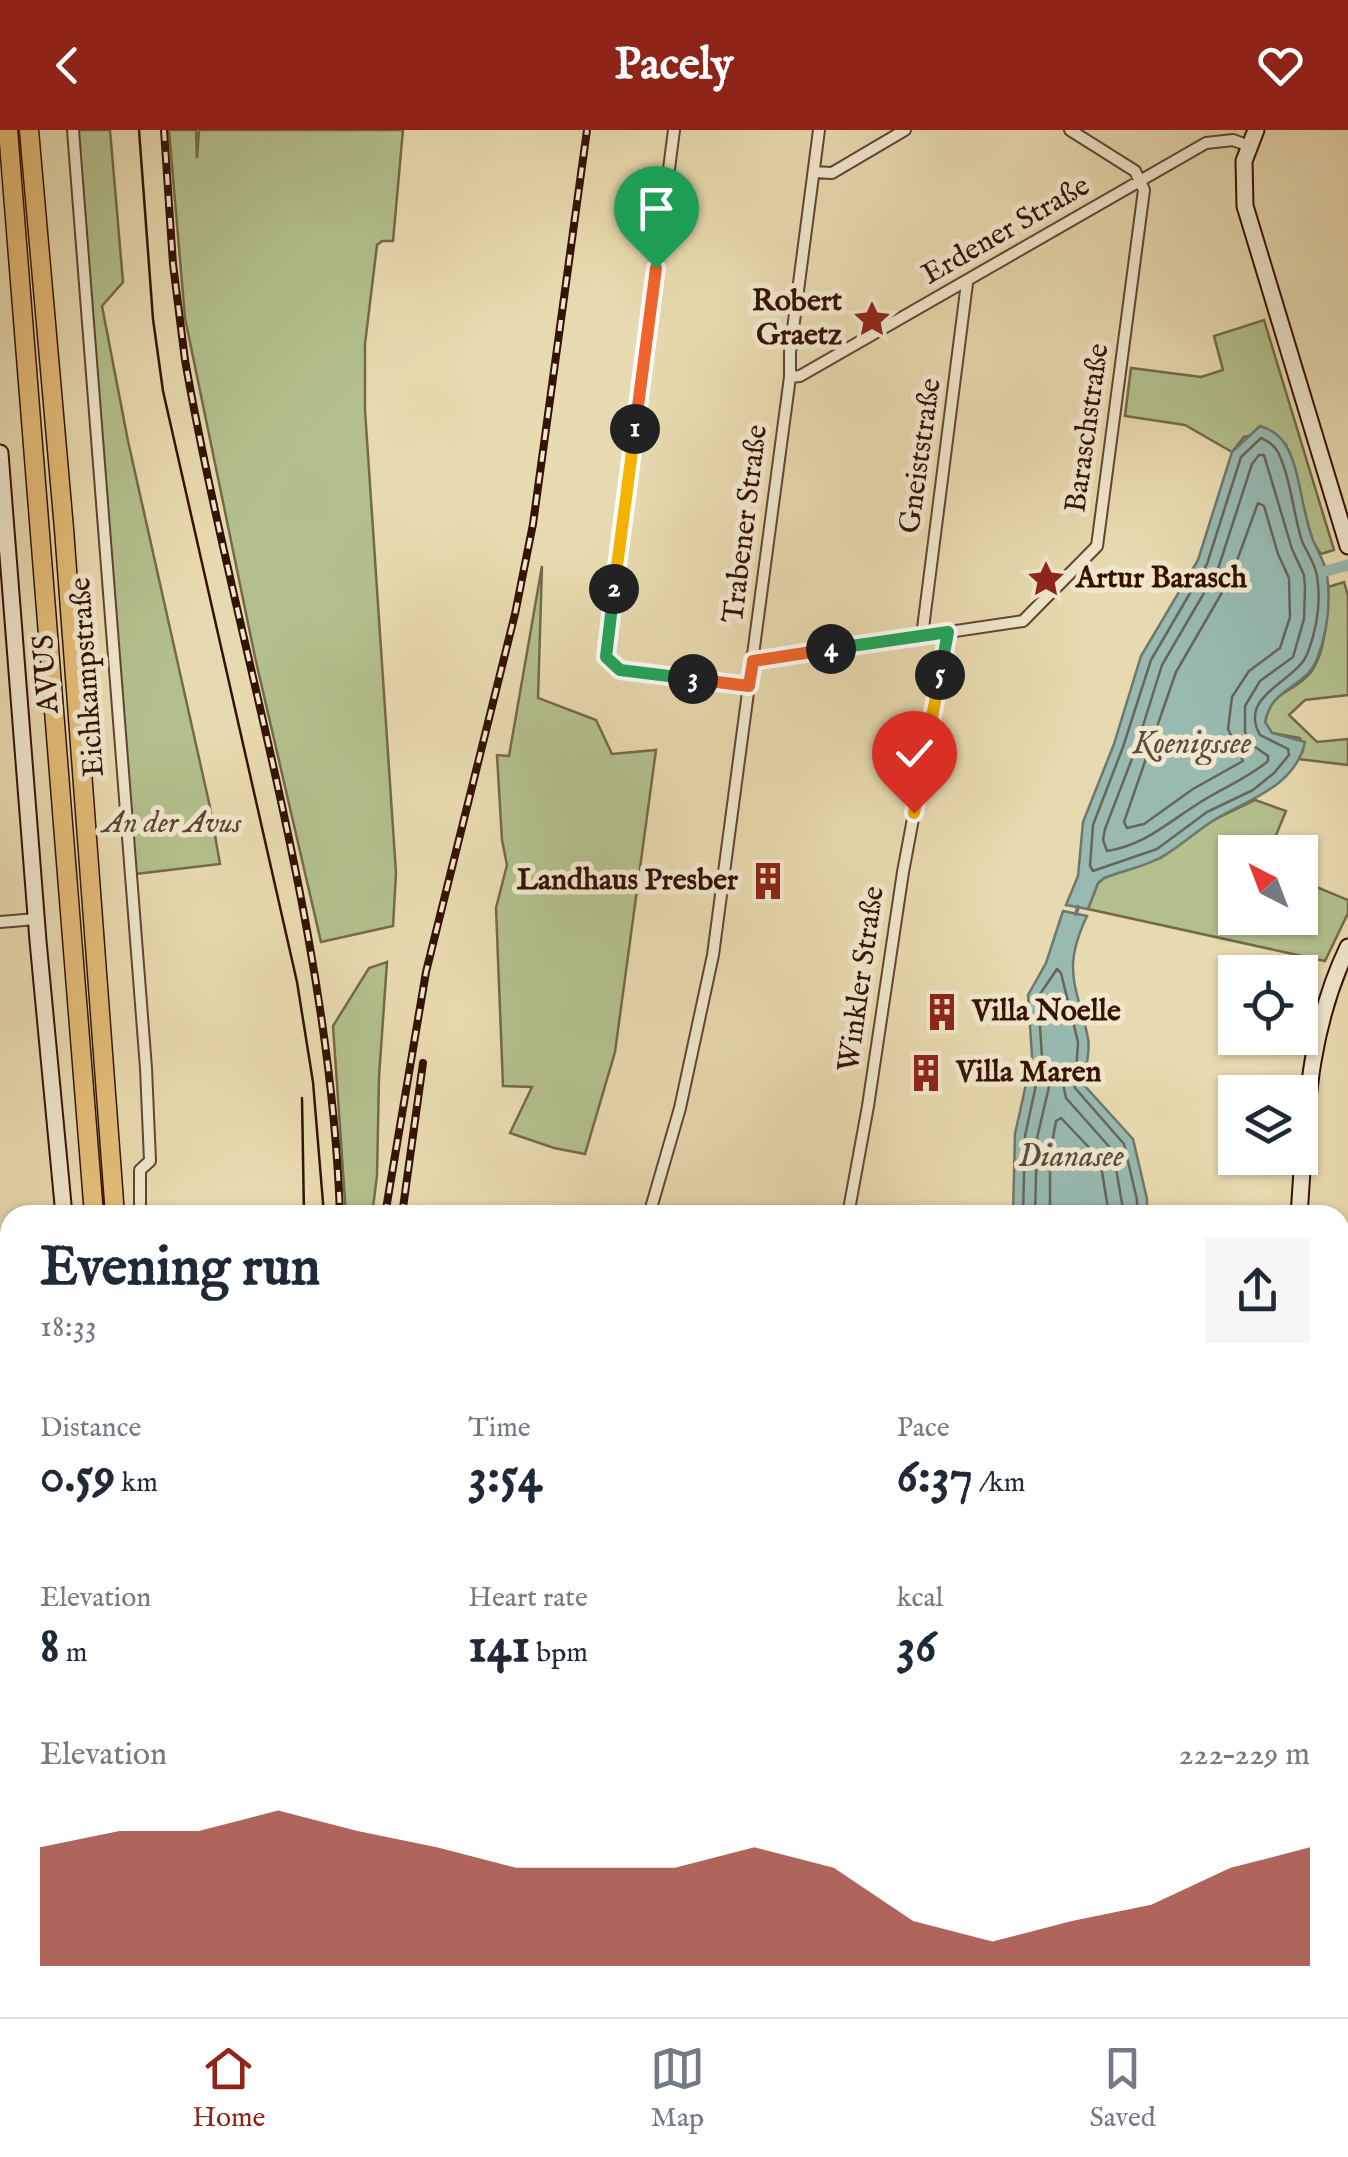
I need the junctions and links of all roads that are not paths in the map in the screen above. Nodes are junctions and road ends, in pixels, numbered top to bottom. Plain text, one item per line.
1 (8, 130) edge
2 (29, 130) edge
3 (38, 130) edge
4 (74, 130) edge
5 (674, 130) edge
6 (819, 130) edge
7 (905, 130) edge
8 (1070, 130) edge
9 (1256, 130) edge
10 (1236, 138) edge
11 (814, 172) junction
12 (1142, 180) junction
13 (967, 282) junction
14 (790, 376) junction
15 (0, 453) edge
16 (64, 529) junction
17 (1348, 546) edge
18 (4, 567) edge
19 (948, 632) junction
20 (922, 636) junction
21 (753, 661) junction
22 (749, 686) junction
23 (36, 918) junction
24 (0, 922) edge
25 (1348, 947) edge
26 (63, 1205) edge
27 (93, 1205) edge
28 (114, 1205) edge
29 (140, 1205) edge
30 (652, 1205) edge
31 (850, 1205) edge
32 (1300, 1205) edge

1 - 27 highway, AVUS
2 - 16 highway, AVUS
3 - 16 highway
4 - 29 street, Eichkampstraße
5 - 22 street
6 - 11 street, Trabener Straße
7 - 11 street
8 - 12 street
9 - 10 street
10 - 12 street, Erdener Straße
10 - 17 street
11 - 14 street, Trabener Straße
12 - 13 street, Erdener Straße
12 - 19 street, Baraschstraße
13 - 14 street, Erdener Straße
13 - 20 street, Gneiststraße
14 - 21 street, Trabener Straße
15 - 18 street
16 - 28 highway, AVUS
18 - 23 street
19 - 20 street, Baraschstraße
19 - 31 street, Winkler Straße
20 - 21 street, Baraschstraße
21 - 22 street, Trabener Straße
22 - 30 street, Trabener Straße
23 - 24 street
23 - 26 street
25 - 32 street

